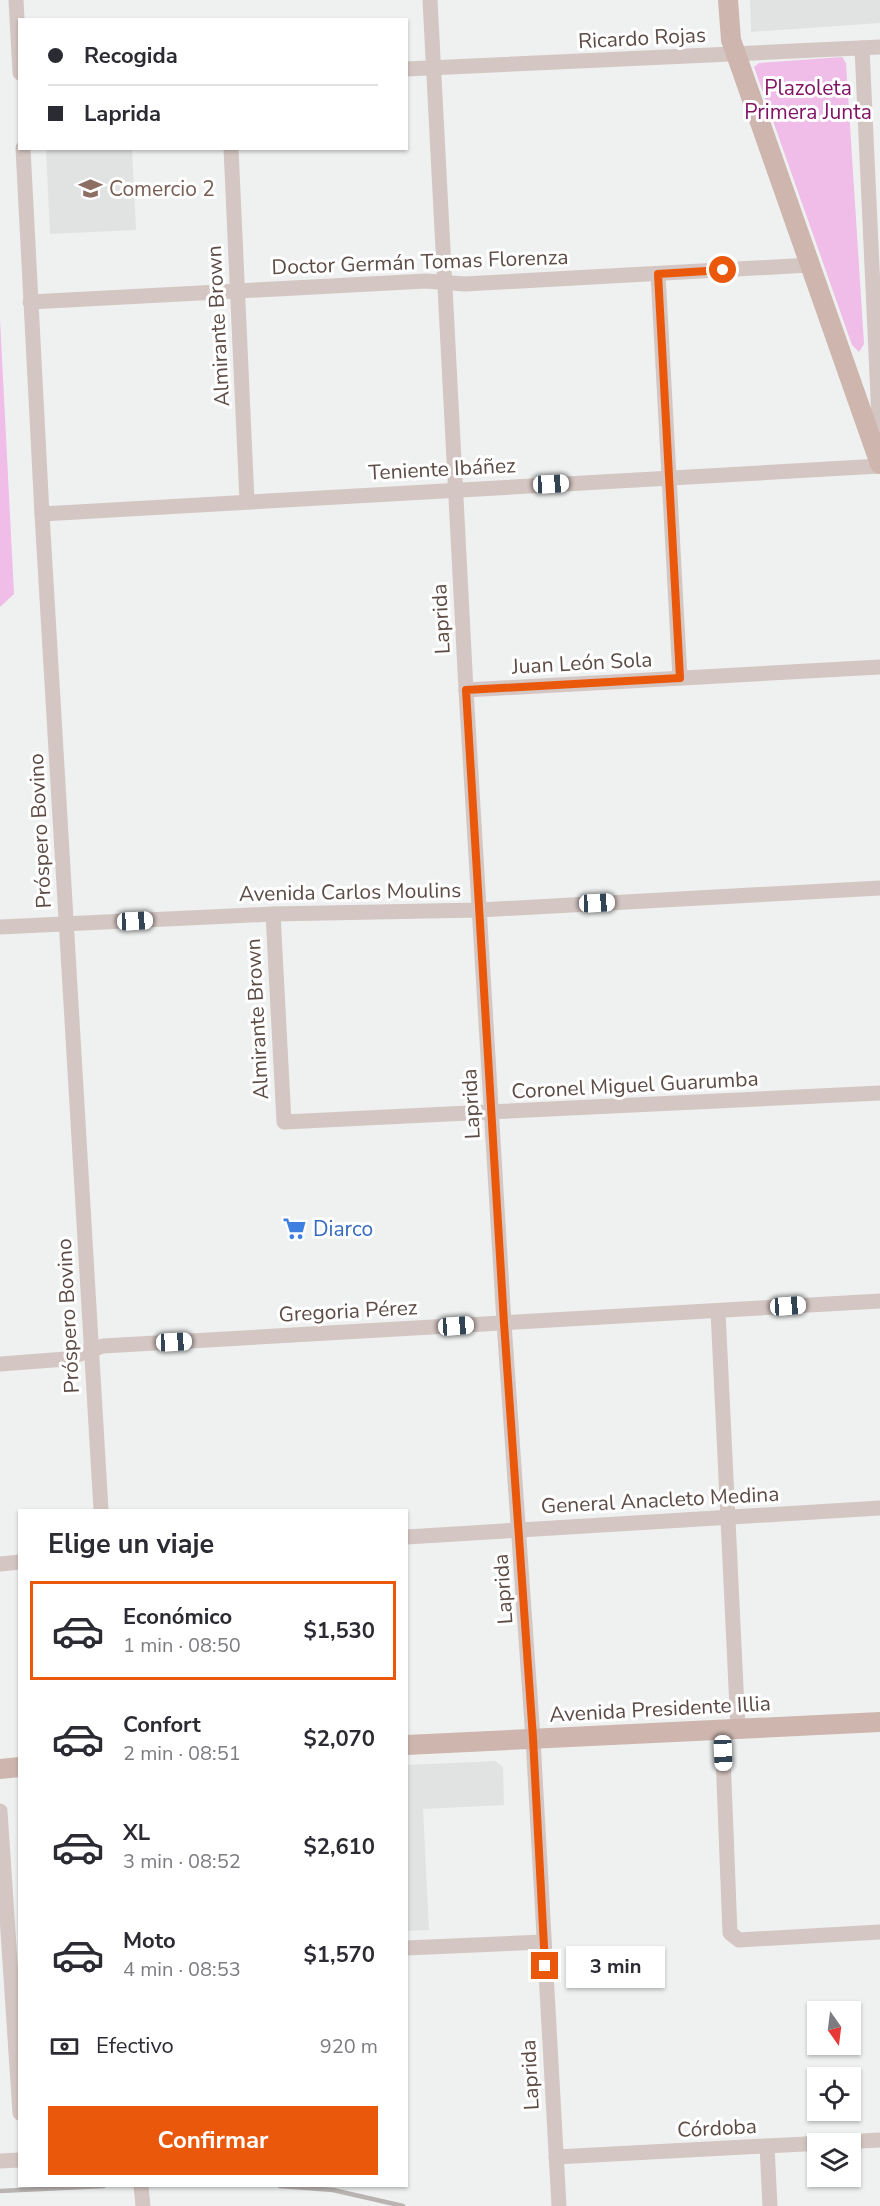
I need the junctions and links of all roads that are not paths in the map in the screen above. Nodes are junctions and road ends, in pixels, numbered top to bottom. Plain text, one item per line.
1 (15, 0) edge
2 (430, 0) edge
3 (728, 0) edge
4 (18, 44) edge
5 (880, 47) edge
6 (862, 48) junction
7 (736, 54) junction
8 (434, 68) junction
9 (408, 69) edge
10 (23, 150) edge
11 (231, 150) edge
12 (810, 265) junction
13 (658, 274) junction
14 (445, 282) junction
15 (237, 290) junction
16 (30, 302) junction
17 (878, 327) edge
18 (880, 441) edge
19 (880, 465) edge
20 (669, 477) junction
21 (456, 490) junction
22 (247, 501) junction
23 (42, 514) junction
24 (880, 667) edge
25 (680, 678) junction
26 (466, 690) junction
27 (880, 888) edge
28 (480, 910) junction
29 (273, 914) junction
30 (66, 924) junction
31 (0, 927) edge
32 (880, 1093) edge
33 (493, 1114) junction
34 (284, 1122) joint
35 (880, 1301) edge
36 (718, 1311) junction
37 (504, 1323) junction
38 (91, 1351) junction
39 (0, 1364) edge
40 (880, 1508) edge
41 (101, 1509) edge
42 (730, 1517) junction
43 (520, 1530) junction
44 (408, 1537) edge
45 (18, 1562) edge
46 (0, 1564) edge
47 (880, 1722) edge
48 (730, 1730) junction
49 (533, 1738) junction
50 (408, 1745) edge
51 (18, 1767) edge
52 (0, 1769) edge
53 (0, 1810) edge
54 (880, 1932) edge
55 (543, 1942) junction
56 (408, 1948) edge
57 (18, 2083) edge
58 (880, 2140) edge
59 (766, 2146) junction
60 (556, 2157) junction
61 (18, 2160) edge
62 (0, 2161) edge
63 (141, 2187) edge
64 (142, 2206) edge
65 (559, 2206) edge
66 (770, 2206) edge

1 - 4 street
2 - 8 street, Laprida
3 - 7 main road
5 - 6 street, Ricardo Rojas
6 - 7 street, Ricardo Rojas
6 - 17 street
7 - 8 street, Ricardo Rojas
7 - 12 main road
8 - 9 street, Ricardo Rojas
8 - 14 street, Laprida
10 - 16 street, Próspero Bovino
11 - 15 street, Almirante Brown
12 - 13 street, Doctor Germán Tomas Florenza
12 - 19 main road
13 - 14 street, Doctor Germán Tomas Florenza
13 - 20 street
14 - 15 street, Doctor Germán Tomas Florenza
14 - 21 street, Laprida
15 - 16 street, Doctor Germán Tomas Florenza
15 - 22 street, Almirante Brown
16 - 23 street, Próspero Bovino
17 - 18 street
19 - 20 street, Teniente Ibáñez
20 - 21 street, Teniente Ibáñez
20 - 25 street
21 - 22 street, Teniente Ibáñez
21 - 26 street, Laprida
22 - 23 street, Teniente Ibáñez
23 - 30 street, Próspero Bovino
24 - 25 street, Juan León Sola
25 - 26 street, Juan León Sola
26 - 28 street, Laprida
27 - 28 street, Avenida Carlos Moulins
28 - 29 street, Avenida Carlos Moulins
28 - 33 street, Laprida
29 - 30 street, Avenida Carlos Moulins
29 - 34 street, Almirante Brown
30 - 31 street, Avenida Carlos Moulins
30 - 38 street, Próspero Bovino
32 - 33 street, Coronel Miguel Guarumba
33 - 34 street, Coronel Miguel Guarumba
33 - 37 street, Laprida
35 - 36 street, Gregoria Pérez
36 - 37 street, Gregoria Pérez
36 - 42 street
37 - 38 street, Gregoria Pérez
37 - 43 street, Laprida
38 - 39 street, Gregoria Pérez
38 - 41 street, Próspero Bovino
40 - 42 street, General Anacleto Medina
42 - 43 street, General Anacleto Medina
42 - 48 street
43 - 44 street, General Anacleto Medina
43 - 49 street, Laprida
45 - 46 street
47 - 48 main road, Avenida Presidente Illia
48 - 49 main road, Avenida Presidente Illia
48 - 54 street
49 - 50 main road, Avenida Presidente Illia
49 - 55 street, Laprida
51 - 52 main road
53 - 57 street
55 - 56 street
55 - 60 street, Laprida
58 - 59 street, Córdoba
59 - 60 street, Córdoba
59 - 66 street
60 - 65 street, Laprida
61 - 62 street
63 - 64 street

